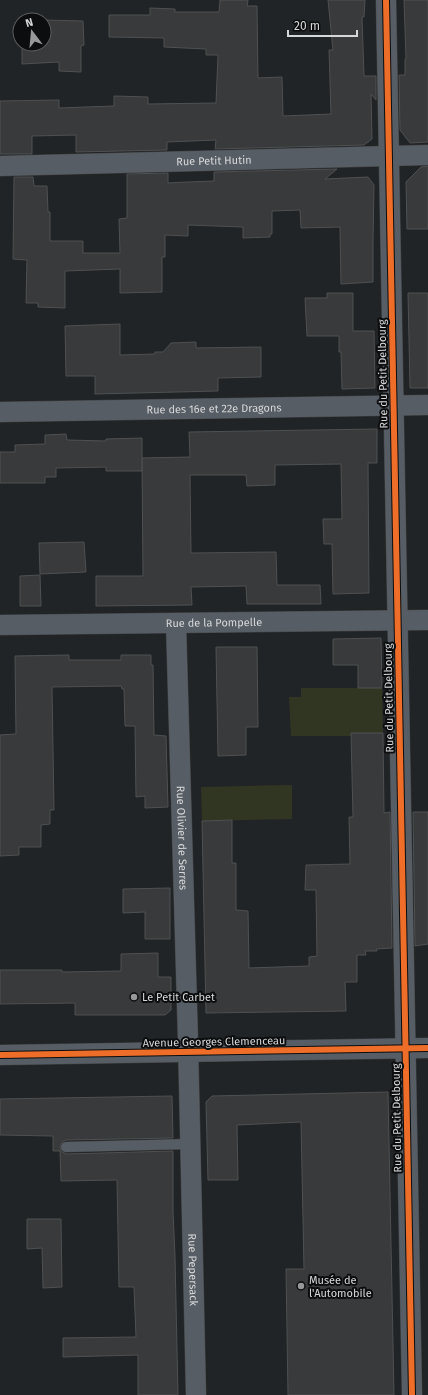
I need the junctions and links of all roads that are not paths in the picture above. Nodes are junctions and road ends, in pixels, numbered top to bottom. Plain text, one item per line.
1 (386, 0) edge
2 (428, 155) edge
3 (389, 156) junction
4 (0, 166) edge
5 (428, 405) edge
6 (394, 406) junction
7 (0, 412) edge
8 (428, 620) edge
9 (398, 621) junction
10 (176, 623) junction
11 (0, 625) edge
12 (428, 1048) edge
13 (406, 1049) junction
14 (188, 1053) junction
15 (0, 1056) edge
16 (190, 1144) junction
17 (66, 1147) dead end
18 (196, 1395) edge
19 (412, 1395) edge

1 - 3 street, Rue du Petit Delbourg
2 - 3 street, Rue Petit Hutin
3 - 4 street, Rue Petit Hutin
3 - 6 street, Rue du Petit Delbourg
5 - 6 street, Rue des 16e et 22e Dragons
6 - 7 street, Rue des 16e et 22e Dragons
6 - 9 street, Rue du Petit Delbourg
8 - 9 street, Rue de la Pompelle
9 - 10 street, Rue de la Pompelle
9 - 13 street, Rue du Petit Delbourg
10 - 11 street, Rue de la Pompelle
10 - 14 street, Rue Olivier de Serres
12 - 13 street, Avenue Georges Clemenceau
13 - 14 street, Avenue Georges Clemenceau
13 - 19 street, Rue du Petit Delbourg
14 - 15 street, Avenue Georges Clemenceau
14 - 16 street, Rue Pepersack
16 - 17 lane
16 - 18 street, Rue Pepersack

